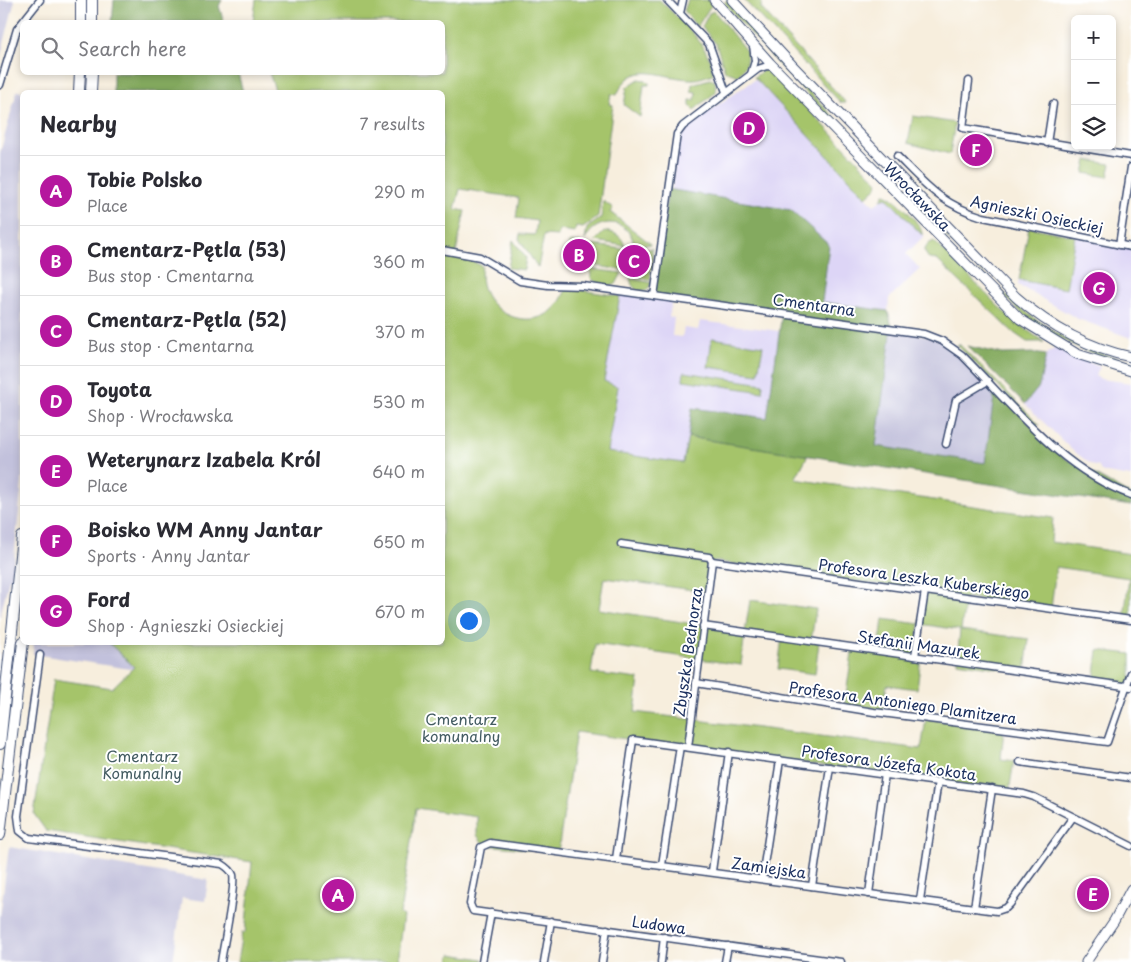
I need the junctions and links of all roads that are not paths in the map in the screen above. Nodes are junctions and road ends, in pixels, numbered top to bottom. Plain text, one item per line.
1 (40, 0) edge
2 (81, 0) edge
3 (92, 0) edge
4 (667, 0) edge
5 (683, 0) edge
6 (714, 0) edge
7 (732, 0) edge
8 (680, 13) junction
9 (25, 20) edge
10 (81, 20) edge
11 (92, 20) edge
12 (20, 26) edge
13 (752, 43) junction
14 (774, 67) junction
15 (751, 74) junction
16 (80, 75) edge
17 (92, 75) edge
18 (968, 81) dead end
19 (0, 85) edge
20 (79, 90) edge
21 (91, 90) edge
22 (726, 92) junction
23 (1053, 104) dead end
24 (1047, 143) junction
25 (897, 156) dead end
26 (1131, 156) edge
27 (1131, 167) edge
28 (1119, 244) junction
29 (1131, 247) edge
30 (445, 251) edge
31 (654, 296) junction
32 (1131, 357) edge
33 (1131, 371) edge
34 (988, 381) junction
35 (946, 444) dead end
36 (1131, 495) edge
37 (621, 544) dead end
38 (20, 556) edge
39 (712, 561) junction
40 (924, 591) junction
41 (1131, 620) edge
42 (703, 626) junction
43 (23, 645) edge
44 (40, 655) dead end
45 (915, 656) junction
46 (1131, 673) edge
47 (696, 683) junction
48 (1129, 687) edge
49 (0, 744) edge
50 (680, 746) junction
51 (688, 747) junction
52 (729, 752) junction
53 (780, 760) junction
54 (1020, 762) dead end
55 (830, 767) junction
56 (885, 774) junction
57 (1131, 778) edge
58 (938, 781) junction
59 (992, 789) junction
60 (1073, 817) junction
61 (0, 835) edge
62 (1131, 846) edge
63 (616, 860) junction
64 (662, 865) junction
65 (712, 871) junction
66 (762, 878) junction
67 (812, 886) junction
68 (1131, 890) edge
69 (869, 894) junction
70 (920, 900) junction
71 (974, 908) junction
72 (473, 911) joint
73 (491, 913) junction
74 (550, 921) junction
75 (607, 929) junction
76 (664, 937) junction
77 (728, 946) junction
78 (788, 958) edge
79 (221, 962) edge
80 (482, 962) edge
81 (544, 962) edge
82 (602, 962) edge
83 (661, 962) edge
84 (725, 962) edge
85 (841, 962) edge
86 (1086, 962) edge

1 - 9 street
2 - 10 main road
3 - 11 main road
4 - 8 street
5 - 8 street
6 - 13 main road, Wrocławska
7 - 32 main road, Wrocławska
8 - 22 street
12 - 19 street
13 - 14 main road, Wrocławska
13 - 15 street
14 - 15 street
14 - 33 main road, Wrocławska
15 - 22 street
16 - 20 main road
17 - 21 main road
18 - 24 street
22 - 31 street
23 - 24 street
24 - 26 street
25 - 28 street, Agnieszki Osieckiej
27 - 28 street
28 - 29 street, Agnieszki Osieckiej
30 - 31 street, Cmentarna
31 - 34 street, Cmentarna
34 - 35 street
34 - 36 street, Cmentarna
37 - 39 street, Profesora Leszka Kuberskiego
38 - 49 main road
39 - 40 street, Profesora Leszka Kuberskiego
39 - 42 street, Zbyszka Bednorza
40 - 41 street, Profesora Leszka Kuberskiego
40 - 45 street
42 - 45 street, Stefanii Mazurek
42 - 47 street, Zbyszka Bednorza
43 - 61 main road
44 - 79 street
45 - 48 street, Stefanii Mazurek
46 - 48 street
47 - 48 street, Profesora Antoniego Plamitzera
47 - 51 street, Zbyszka Bednorza
50 - 51 street, Profesora Józefa Kokota
50 - 63 street, Profesora Józefa Kokota
50 - 64 street
51 - 52 street, Profesora Józefa Kokota
52 - 53 street, Profesora Józefa Kokota
52 - 65 street
53 - 55 street, Profesora Józefa Kokota
53 - 66 street
54 - 57 street
55 - 56 street, Profesora Józefa Kokota
55 - 67 street
56 - 58 street, Profesora Józefa Kokota
56 - 69 street
58 - 59 street, Profesora Józefa Kokota
58 - 70 street
59 - 60 street, Profesora Józefa Kokota
59 - 71 street
60 - 62 street, Profesora Józefa Kokota
60 - 71 street, Zamiejska
63 - 64 street, Zamiejska
63 - 72 street, Zamiejska
64 - 65 street, Zamiejska
65 - 66 street, Zamiejska
66 - 67 street, Zamiejska
67 - 69 street, Zamiejska
68 - 86 main road
69 - 70 street, Zamiejska
70 - 71 street, Zamiejska
72 - 73 street, Ludowa
73 - 74 street, Ludowa
73 - 80 street
74 - 75 street, Ludowa
74 - 81 street
75 - 76 street, Ludowa
75 - 82 street
76 - 77 street, Ludowa
76 - 83 street
77 - 78 street, Ludowa
77 - 84 street
78 - 85 street, Ludowa

